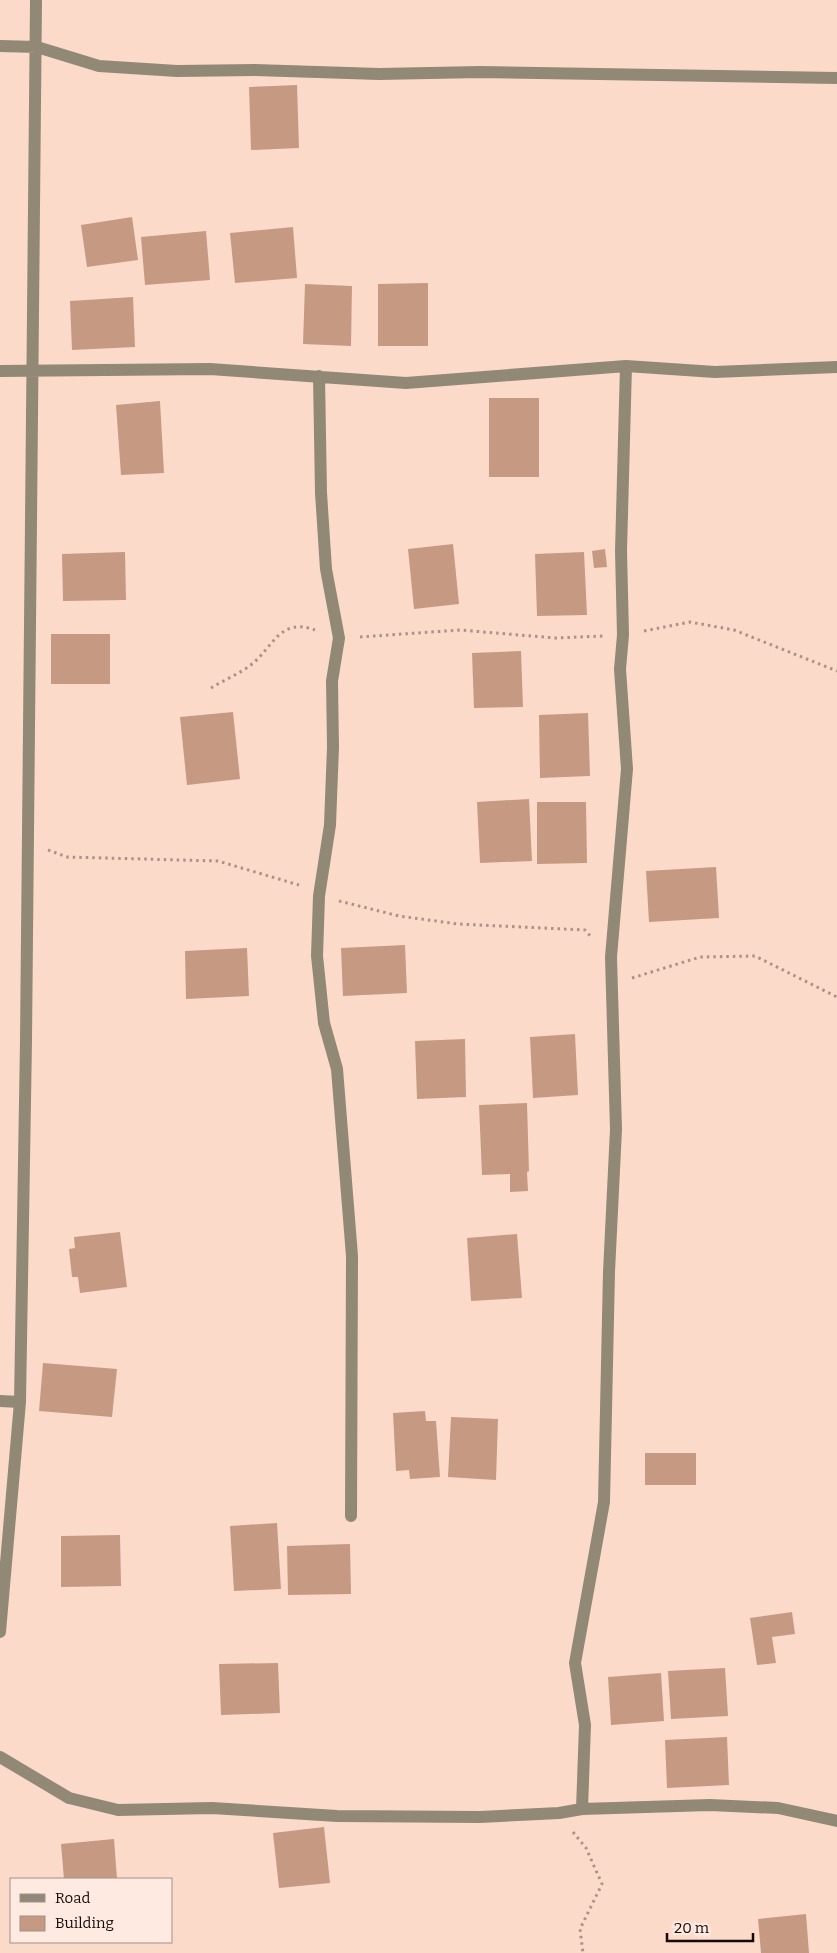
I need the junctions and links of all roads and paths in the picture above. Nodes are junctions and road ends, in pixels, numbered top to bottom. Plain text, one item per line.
1 (36, 0) edge
2 (0, 46) edge
3 (37, 47) junction
4 (837, 78) edge
5 (626, 366) junction
6 (837, 367) edge
7 (32, 370) junction
8 (0, 371) edge
9 (319, 376) junction
10 (623, 635) junction
11 (339, 638) junction
12 (837, 671) edge
13 (211, 688) dead end
14 (28, 843) junction
15 (319, 896) junction
16 (611, 957) junction
17 (837, 997) edge
18 (0, 1401) edge
19 (20, 1402) junction
20 (351, 1516) dead end
21 (0, 1632) edge
22 (0, 1758) edge
23 (582, 1809) junction
24 (559, 1813) junction
25 (837, 1821) edge
26 (583, 1953) edge

1 - 3 street
2 - 3 street
3 - 4 street
3 - 7 street
5 - 6 street
5 - 9 street
5 - 10 street
7 - 8 street
7 - 9 street
7 - 14 street
9 - 11 street
10 - 11 path
10 - 12 path
10 - 16 street
11 - 13 path
11 - 15 street
14 - 15 path
14 - 19 street
15 - 16 path
15 - 20 street
16 - 17 path
16 - 23 street
18 - 19 street
19 - 21 street
22 - 24 street
23 - 24 street
23 - 25 street
24 - 26 path

